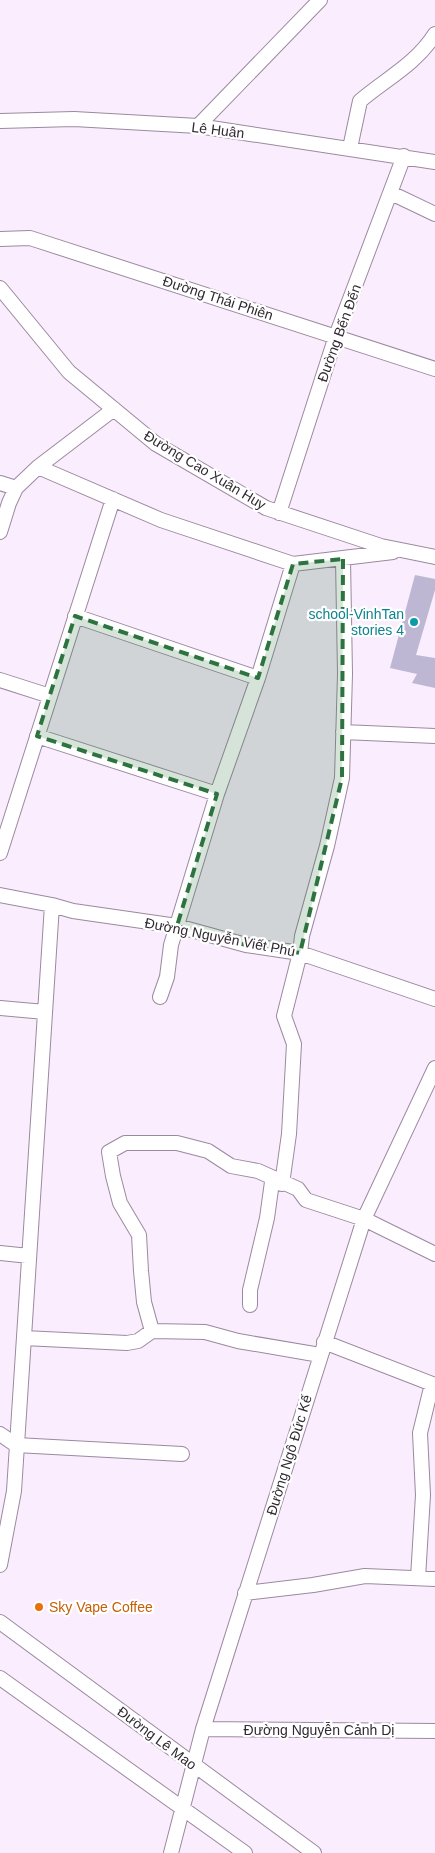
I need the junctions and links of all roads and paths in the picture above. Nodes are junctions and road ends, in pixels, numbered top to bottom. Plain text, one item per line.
1 (320, 0) edge
2 (435, 34) edge
3 (0, 121) edge
4 (198, 126) junction
5 (350, 148) junction
6 (404, 156) junction
7 (435, 162) edge
8 (391, 193) junction
9 (435, 214) edge
10 (0, 239) edge
11 (0, 288) edge
12 (336, 336) junction
13 (435, 369) edge
14 (114, 409) junction
15 (38, 467) junction
16 (0, 483) edge
17 (16, 488) junction
18 (113, 499) junction
19 (279, 513) junction
20 (0, 532) edge
21 (404, 551) junction
22 (435, 557) edge
23 (343, 559) junction
24 (293, 564) junction
25 (76, 616) junction
26 (258, 678) junction
27 (0, 680) edge
28 (50, 696) junction
29 (343, 732) junction
30 (37, 736) junction
31 (435, 736) edge
32 (217, 794) junction
33 (0, 853) edge
34 (0, 895) edge
35 (52, 904) junction
36 (178, 926) junction
37 (300, 952) junction
38 (160, 997) dead end
39 (435, 999) edge
40 (0, 1008) edge
41 (45, 1012) junction
42 (435, 1068) edge
43 (282, 1184) junction
44 (364, 1219) junction
45 (0, 1253) edge
46 (435, 1254) edge
47 (29, 1256) junction
48 (250, 1305) dead end
49 (152, 1331) junction
50 (24, 1338) junction
51 (322, 1349) junction
52 (433, 1384) edge
53 (0, 1434) edge
54 (16, 1445) junction
55 (182, 1454) dead end
56 (3, 1537) edge
57 (0, 1565) edge
58 (418, 1578) junction
59 (435, 1579) edge
60 (245, 1593) junction
61 (0, 1622) edge
62 (0, 1678) edge
63 (203, 1729) junction
64 (435, 1731) edge
65 (193, 1766) junction
66 (183, 1808) junction
67 (172, 1853) edge
68 (245, 1853) edge
69 (314, 1853) edge

1 - 4 street
2 - 5 street
3 - 4 street, Lê Huân
4 - 5 street, Lê Huân
5 - 6 street, Lê Huân
6 - 7 street, Lê Huân
6 - 8 street, Đường Bến Đến
8 - 9 street
8 - 12 street, Đường Bến Đến
10 - 12 street, Đường Thái Phiên
11 - 14 street, Đường Cao Xuân Huy
12 - 13 street, Đường Thái Phiên
12 - 19 street, Đường Bến Đến
14 - 15 street
14 - 19 street, Đường Cao Xuân Huy
15 - 17 street
15 - 18 street
16 - 17 street
17 - 20 street
18 - 24 street
18 - 25 street
19 - 21 street, Đường Cao Xuân Huy
21 - 22 street, Đường Cao Xuân Huy
21 - 23 street
23 - 24 street
23 - 29 street
24 - 26 street
25 - 26 street
25 - 28 street
26 - 32 street
27 - 28 street
28 - 30 street
29 - 31 street
29 - 37 street
30 - 32 street
30 - 33 street
32 - 36 street
34 - 35 street, Đường Nguyễn Viết Phú
35 - 36 street, Đường Nguyễn Viết Phú
35 - 41 street
36 - 37 street, Đường Nguyễn Viết Phú
36 - 38 street
37 - 39 street, Đường Nguyễn Viết Phú
37 - 43 street
40 - 41 street
41 - 47 street
42 - 44 street, Đường Ngô Đức Kế
43 - 44 street
43 - 48 street
43 - 49 street
44 - 46 street
44 - 51 street, Đường Ngô Đức Kế
45 - 47 street
47 - 50 street
49 - 50 street
49 - 51 street
50 - 54 street
51 - 52 street
51 - 60 street, Đường Ngô Đức Kế
52 - 58 street
53 - 54 street
54 - 55 street
54 - 56 street
56 - 57 street
58 - 59 street
58 - 60 street
60 - 63 street, Đường Ngô Đức Kế
61 - 65 street, Đường Lê Mao
62 - 66 street
63 - 64 street, Đường Nguyễn Cảnh Dị
63 - 65 street, Đường Ngô Đức Kế
65 - 66 street, Đường Ngô Đức Kế
65 - 69 street, Đường Lê Mao
66 - 67 street, Đường Ngô Đức Kế
66 - 68 street

